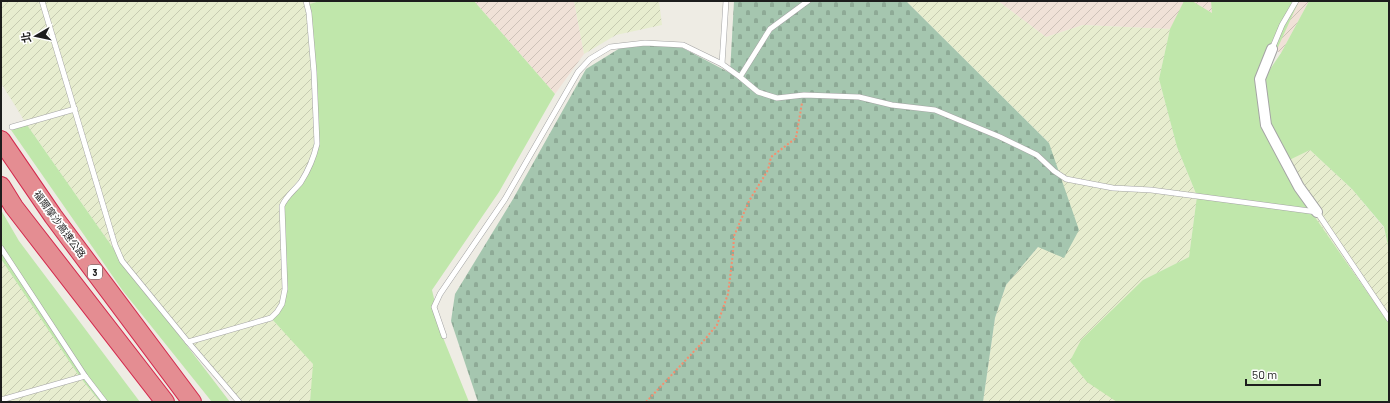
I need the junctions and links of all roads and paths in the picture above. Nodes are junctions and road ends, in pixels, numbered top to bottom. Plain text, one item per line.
1 (42, 1) edge
2 (306, 1) edge
3 (726, 1) edge
4 (808, 1) edge
5 (1296, 1) edge
6 (1272, 49) joint
7 (722, 64) junction
8 (740, 76) junction
9 (804, 96) junction
10 (74, 109) junction
11 (6, 133) edge
12 (1, 186) edge
13 (1317, 212) junction
14 (1, 248) edge
15 (1389, 319) edge
16 (444, 336) dead end
17 (188, 342) junction
18 (85, 376) junction
19 (1, 400) edge
20 (104, 402) edge
21 (165, 402) edge
22 (192, 402) edge
23 (239, 402) edge
24 (646, 402) edge

1 - 10 lane
2 - 17 lane
3 - 7 lane
4 - 8 lane
5 - 6 lane
6 - 13 street
7 - 8 lane
7 - 16 lane
8 - 9 lane
9 - 13 lane
9 - 24 path
10 - 11 lane
10 - 17 lane
11 - 22 highway, 福爾摩沙高速公路 / 3
12 - 21 highway, 3
13 - 15 lane
14 - 18 lane
17 - 23 lane
18 - 19 lane
18 - 20 lane

